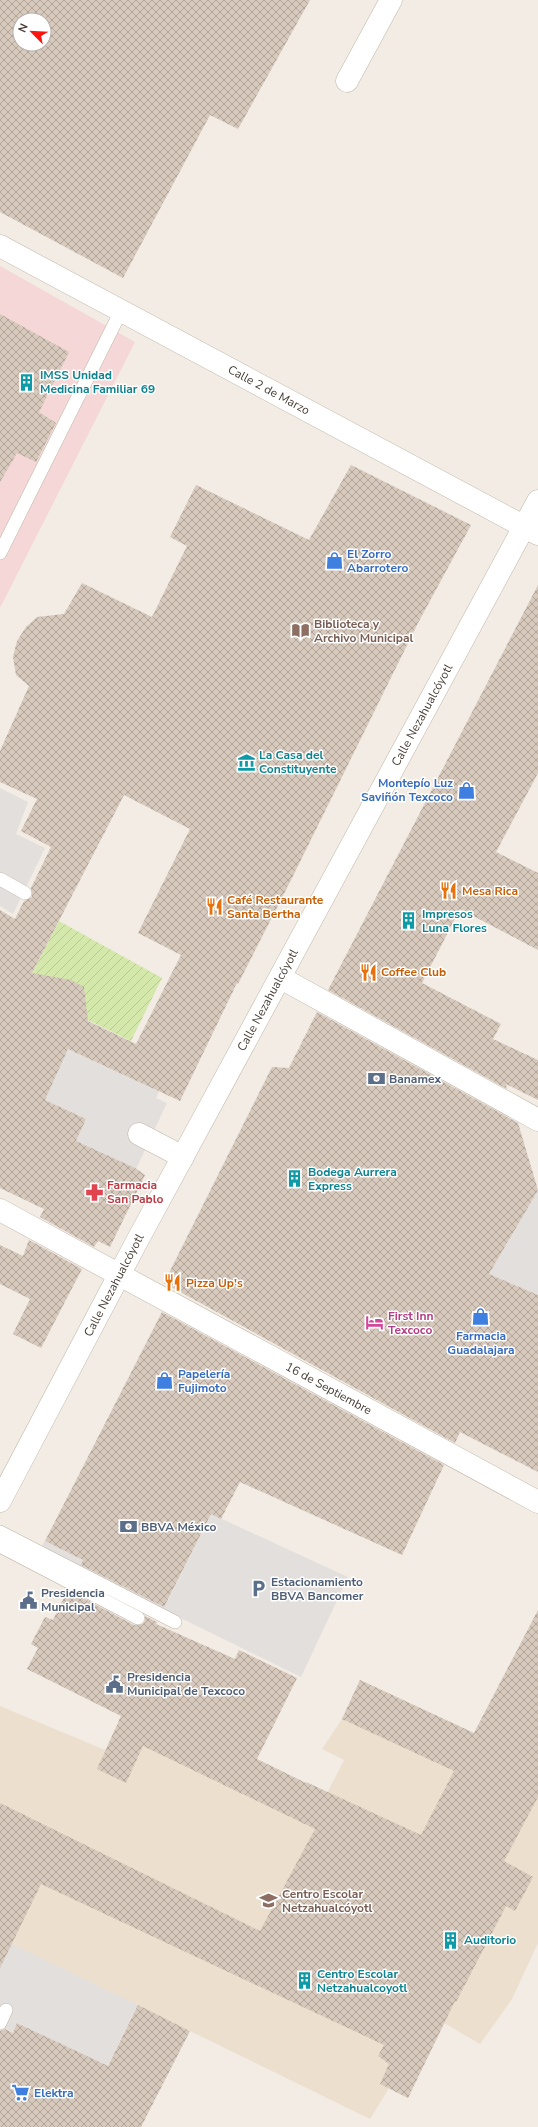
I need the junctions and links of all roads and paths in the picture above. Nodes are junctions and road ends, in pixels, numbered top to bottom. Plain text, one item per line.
1 (391, 0) edge
2 (346, 81) dead end
3 (0, 246) edge
4 (121, 311) junction
5 (538, 501) edge
6 (531, 530) edge
7 (0, 554) edge
8 (0, 879) edge
9 (25, 893) dead end
10 (281, 978) junction
11 (538, 1120) edge
12 (140, 1134) dead end
13 (184, 1157) junction
14 (0, 1210) edge
15 (120, 1275) junction
16 (0, 1501) edge
17 (538, 1502) edge
18 (0, 1532) edge
19 (0, 1546) edge
20 (138, 1618) dead end
21 (175, 1622) dead end
22 (6, 2010) dead end
23 (0, 2023) edge

1 - 2 street
3 - 4 street, Calle 2 de Marzo
4 - 6 street, Calle 2 de Marzo
4 - 7 lane
5 - 6 street, Calle Nezahualcóyotl
6 - 10 street, Calle Nezahualcóyotl
8 - 9 lane
10 - 11 street
10 - 13 street, Calle Nezahualcóyotl
12 - 13 street
13 - 15 street, Calle Nezahualcóyotl
14 - 15 street, 16 de Septiembre
15 - 16 street, Calle Nezahualcóyotl
15 - 17 street, 16 de Septiembre
18 - 21 lane
19 - 20 lane
22 - 23 lane

